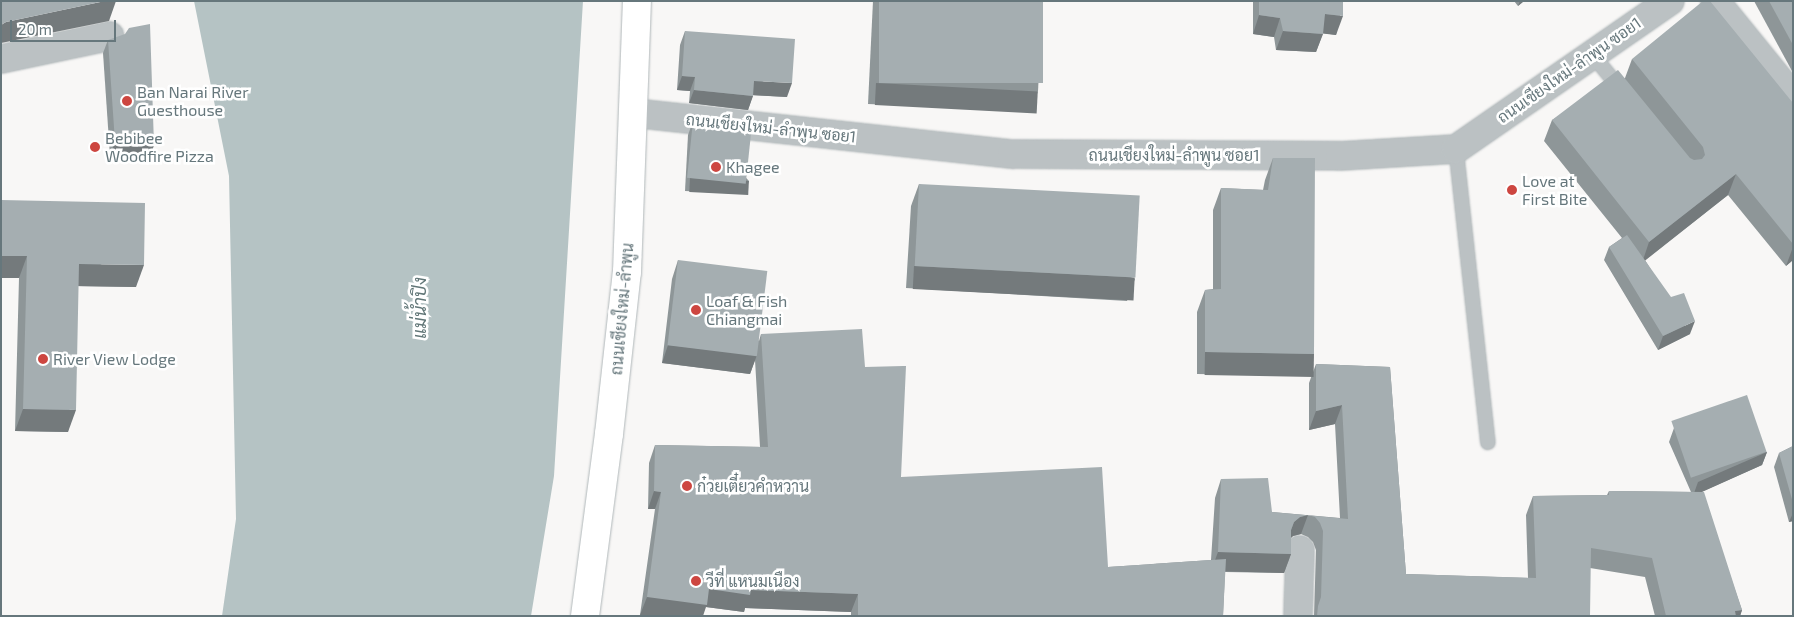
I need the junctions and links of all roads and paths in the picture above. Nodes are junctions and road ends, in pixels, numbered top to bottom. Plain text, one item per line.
1 (637, 1) edge
2 (1670, 1) edge
3 (1714, 1) edge
4 (110, 36) dead end
5 (1592, 54) junction
6 (1, 59) edge
7 (1793, 97) edge
8 (1628, 98) edge
9 (634, 113) junction
10 (1456, 149) junction
11 (1488, 442) dead end
12 (1300, 550) dead end
13 (585, 616) edge
14 (1298, 616) edge

1 - 9 main road, ถนนเชียงใหม่-ลำพูน
2 - 5 street, ถนนเชียงใหม่-ลำพูน ซอย1
3 - 7 street
4 - 6 street
5 - 8 lane
5 - 10 street, ถนนเชียงใหม่-ลำพูน ซอย1
9 - 10 street, ถนนเชียงใหม่-ลำพูน ซอย1
9 - 13 main road, ถนนเชียงใหม่-ลำพูน
10 - 11 lane
12 - 14 street

